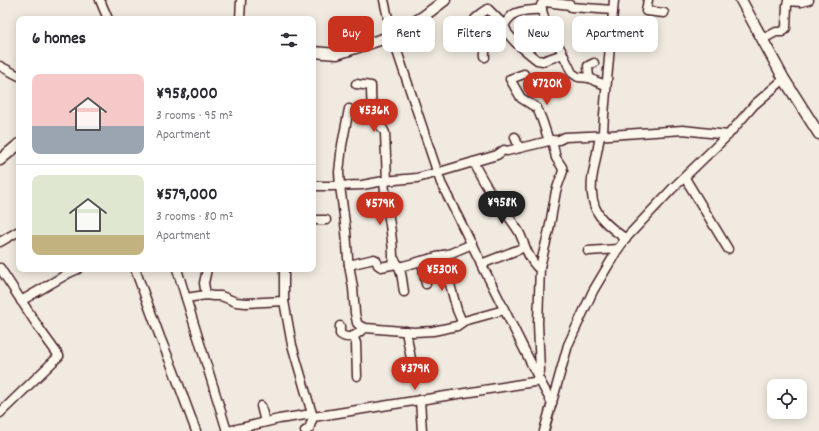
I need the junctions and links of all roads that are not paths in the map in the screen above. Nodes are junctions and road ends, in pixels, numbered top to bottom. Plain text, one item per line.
1 (100, 0) edge
2 (241, 0) edge
3 (384, 0) edge
4 (445, 0) edge
5 (614, 0) edge
6 (648, 0) edge
7 (741, 0) edge
8 (810, 0) edge
9 (542, 9) junction
10 (612, 10) junction
11 (664, 13) dead end
12 (107, 16) edge
13 (240, 16) edge
14 (388, 16) edge
15 (424, 16) edge
16 (478, 16) edge
17 (495, 16) edge
18 (506, 20) edge
19 (506, 30) edge
20 (382, 39) edge
21 (763, 39) junction
22 (316, 52) edge
23 (397, 52) edge
24 (485, 52) edge
25 (563, 54) junction
26 (485, 57) dead end
27 (594, 63) dead end
28 (0, 66) edge
29 (16, 74) edge
30 (524, 74) dead end
31 (589, 78) junction
32 (784, 78) junction
33 (356, 84) dead end
34 (606, 85) junction
35 (349, 110) dead end
36 (819, 134) edge
37 (728, 135) junction
38 (603, 136) junction
39 (515, 137) dead end
40 (551, 141) junction
41 (16, 147) edge
42 (519, 148) junction
43 (0, 160) edge
44 (473, 162) junction
45 (437, 172) junction
46 (684, 178) junction
47 (385, 181) junction
48 (316, 186) edge
49 (340, 186) junction
50 (316, 220) edge
51 (326, 220) dead end
52 (16, 233) edge
53 (626, 239) junction
54 (0, 242) edge
55 (472, 244) junction
56 (525, 247) junction
57 (618, 249) junction
58 (728, 249) dead end
59 (588, 251) dead end
60 (442, 255) junction
61 (422, 261) junction
62 (482, 264) junction
63 (349, 265) junction
64 (399, 267) junction
65 (540, 267) junction
66 (0, 268) edge
67 (71, 272) edge
68 (136, 272) edge
69 (178, 272) edge
70 (206, 272) edge
71 (284, 272) edge
72 (426, 284) dead end
73 (404, 292) dead end
74 (206, 295) junction
75 (186, 298) junction
76 (21, 301) junction
77 (284, 301) junction
78 (504, 310) junction
79 (462, 322) junction
80 (340, 326) dead end
81 (364, 328) junction
82 (406, 331) junction
83 (353, 336) junction
84 (357, 376) dead end
85 (414, 376) dead end
86 (539, 379) junction
87 (420, 400) junction
88 (552, 403) junction
89 (261, 406) dead end
90 (0, 413) edge
91 (313, 416) junction
92 (264, 422) junction
93 (196, 431) edge
94 (228, 431) edge
95 (305, 431) edge
96 (422, 431) edge
97 (544, 431) edge

1 - 12 street
2 - 13 street
3 - 14 street
4 - 15 street
5 - 10 street
6 - 11 street
7 - 21 street
8 - 21 street
9 - 10 street
9 - 18 street
9 - 25 street
10 - 34 street
16 - 17 street
19 - 25 street
20 - 22 street
21 - 32 street
23 - 45 street
24 - 26 street
25 - 31 street
27 - 31 street
28 - 29 street
30 - 40 street
31 - 34 street
32 - 36 street
32 - 37 street
33 - 47 street
34 - 38 street
35 - 49 street
37 - 38 street
37 - 46 street
38 - 40 street
38 - 53 street
39 - 42 street
40 - 42 street
40 - 65 street
41 - 43 street
42 - 44 street
44 - 45 street
44 - 56 street
45 - 47 street
45 - 55 street
46 - 53 street
46 - 58 street
47 - 49 street
47 - 64 street
48 - 49 street
49 - 63 street
50 - 51 street
52 - 54 street
53 - 57 street
55 - 60 street
55 - 62 street
56 - 62 street
56 - 65 street
57 - 59 street
57 - 88 street
60 - 61 street
60 - 79 street
61 - 64 street
61 - 72 street
62 - 78 street
63 - 64 street
63 - 81 street
64 - 73 street
65 - 86 street
66 - 76 street
67 - 76 street
68 - 93 street
69 - 75 street
70 - 74 street
71 - 77 street
74 - 75 street
74 - 77 street
75 - 94 street
76 - 90 street
77 - 91 street
78 - 79 street
78 - 86 street
79 - 82 street
80 - 83 street
81 - 82 street
81 - 83 street
82 - 85 street
83 - 84 street
86 - 87 street
86 - 88 street
87 - 91 street
87 - 96 street
88 - 97 street
89 - 92 street
91 - 92 street
91 - 95 street
92 - 94 street

